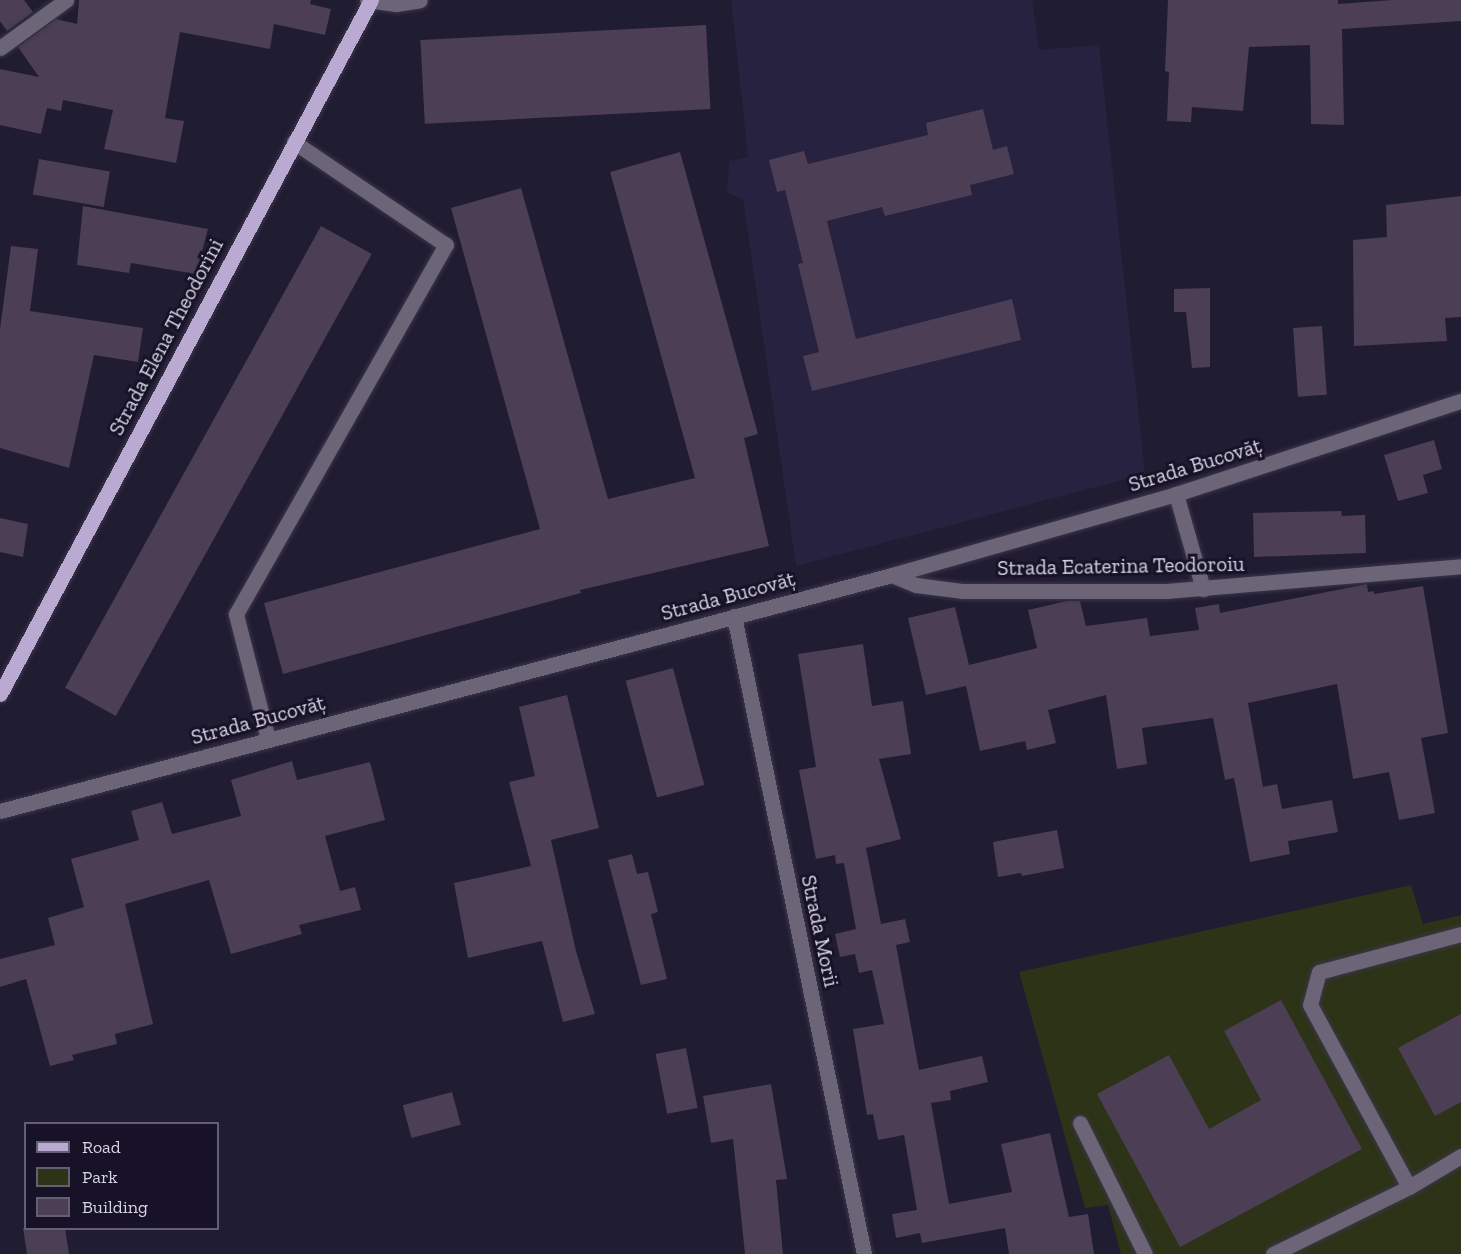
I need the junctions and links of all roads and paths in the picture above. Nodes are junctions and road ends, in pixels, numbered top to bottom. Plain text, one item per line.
1 (66, 0) edge
2 (369, 0) edge
3 (420, 0) edge
4 (0, 48) edge
5 (294, 142) junction
6 (1461, 401) edge
7 (1176, 494) junction
8 (1461, 566) edge
9 (892, 575) junction
10 (1203, 589) junction
11 (734, 616) junction
12 (0, 694) edge
13 (268, 739) junction
14 (0, 810) edge
15 (1461, 933) edge
16 (1080, 1124) dead end
17 (1461, 1156) edge
18 (1408, 1187) junction
19 (864, 1254) edge
20 (1145, 1254) edge
21 (1273, 1254) edge

1 - 4 street
2 - 3 street
2 - 5 main road, Strada Elena Theodorini
5 - 12 main road, Strada Elena Theodorini
5 - 13 street
6 - 7 street, Strada Bucovăț
7 - 9 street, Strada Bucovăț
7 - 10 street
8 - 10 street, Strada Ecaterina Teodoroiu
9 - 10 street, Strada Ecaterina Teodoroiu
9 - 11 street, Strada Bucovăț
11 - 13 street, Strada Bucovăț
11 - 19 street, Strada Morii
13 - 14 street, Strada Bucovăț
15 - 18 street
16 - 20 street
17 - 18 street
18 - 21 street

